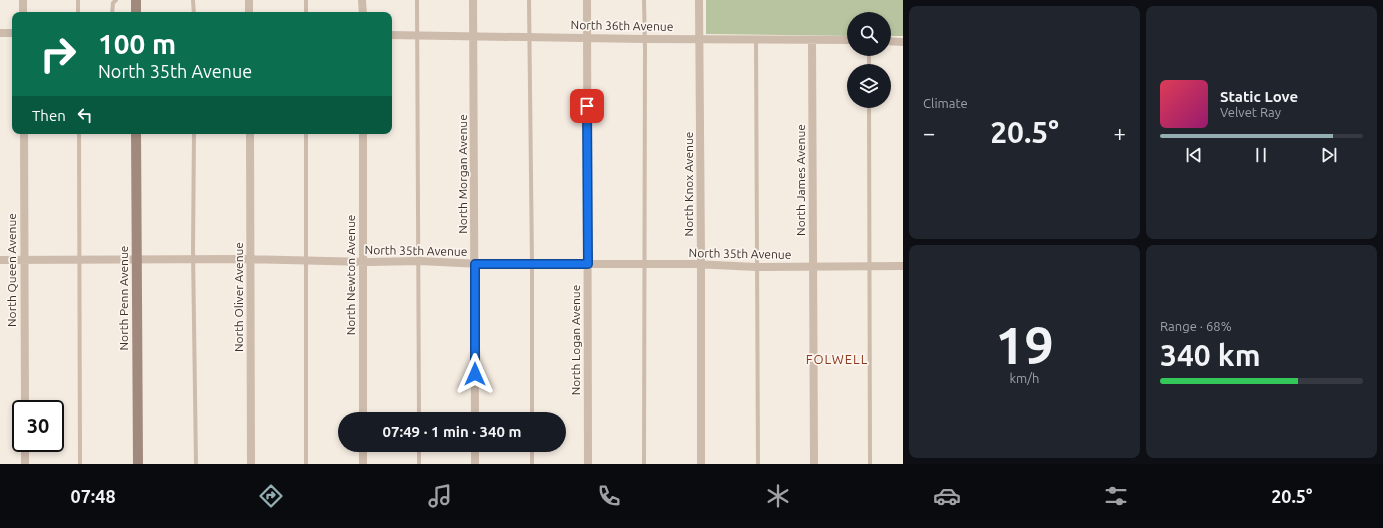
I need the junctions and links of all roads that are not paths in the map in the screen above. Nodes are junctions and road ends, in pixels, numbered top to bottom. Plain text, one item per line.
1 (22, 0) edge
2 (78, 0) edge
3 (116, 0) edge
4 (136, 0) edge
5 (194, 0) edge
6 (249, 0) edge
7 (306, 0) edge
8 (362, 0) edge
9 (417, 0) edge
10 (474, 0) edge
11 (529, 0) edge
12 (587, 0) edge
13 (644, 0) edge
14 (699, 0) edge
15 (23, 12) edge
16 (78, 12) edge
17 (112, 12) edge
18 (136, 12) edge
19 (194, 12) edge
20 (249, 12) edge
21 (306, 12) edge
22 (363, 12) edge
23 (0, 33) edge
24 (12, 33) edge
25 (392, 35) edge
26 (417, 36) junction
27 (474, 36) junction
28 (529, 37) junction
29 (587, 38) junction
30 (644, 39) junction
31 (700, 39) junction
32 (756, 39) junction
33 (812, 40) junction
34 (847, 40) edge
35 (891, 41) edge
36 (903, 42) edge
37 (869, 108) edge
38 (24, 134) edge
39 (79, 134) edge
40 (136, 134) edge
41 (194, 134) edge
42 (250, 134) edge
43 (306, 134) edge
44 (363, 134) edge
45 (24, 259) junction
46 (137, 259) junction
47 (193, 259) junction
48 (0, 260) edge
49 (80, 260) junction
50 (251, 260) junction
51 (305, 260) junction
52 (419, 261) junction
53 (363, 262) junction
54 (475, 264) junction
55 (532, 264) junction
56 (588, 264) junction
57 (644, 265) junction
58 (701, 266) junction
59 (870, 266) junction
60 (903, 266) edge
61 (756, 267) junction
62 (814, 267) junction
63 (25, 400) edge
64 (363, 412) edge
65 (419, 412) edge
66 (475, 412) edge
67 (532, 412) edge
68 (25, 452) edge
69 (363, 452) edge
70 (419, 452) edge
71 (475, 452) edge
72 (532, 452) edge
73 (25, 464) edge
74 (80, 464) edge
75 (138, 464) edge
76 (196, 464) edge
77 (250, 464) edge
78 (306, 464) edge
79 (363, 464) edge
80 (419, 464) edge
81 (476, 464) edge
82 (532, 464) edge
83 (588, 464) edge
84 (644, 464) edge
85 (701, 464) edge
86 (758, 464) edge
87 (814, 464) edge
88 (870, 464) edge

1 - 15 street
2 - 16 lane
3 - 17 lane
4 - 18 main road
5 - 19 lane
6 - 20 street
7 - 21 lane
8 - 22 street
9 - 26 lane
10 - 27 street, North Morgan Avenue
11 - 28 lane
12 - 29 street, North Logan Avenue
13 - 30 lane
14 - 31 street, North Knox Avenue
23 - 24 street
25 - 26 street, North 36th Avenue
26 - 27 street, North 36th Avenue
26 - 52 lane
27 - 28 street, North 36th Avenue
27 - 54 street, North Morgan Avenue
28 - 29 street, North 36th Avenue
28 - 55 lane
29 - 30 street, North 36th Avenue
29 - 56 street, North Logan Avenue
30 - 31 street, North 36th Avenue
30 - 57 lane
31 - 32 street, North 36th Avenue
31 - 58 street, North Knox Avenue
32 - 33 street, North 36th Avenue
32 - 61 lane
33 - 34 street, North 36th Avenue
33 - 62 street, North James Avenue
35 - 36 street
37 - 59 lane
38 - 45 street, North Queen Avenue
39 - 49 lane
40 - 46 main road, North Penn Avenue
41 - 47 lane
42 - 50 street, North Oliver Avenue
43 - 51 lane
44 - 53 street, North Newton Avenue
45 - 48 street, North 35th Avenue
45 - 49 street, North 35th Avenue
45 - 63 street, North Queen Avenue
46 - 47 street, North 35th Avenue
46 - 49 street, North 35th Avenue
46 - 75 main road, North Penn Avenue
47 - 50 street, North 35th Avenue
47 - 76 lane
49 - 74 lane
50 - 51 street, North 35th Avenue
50 - 77 street, North Oliver Avenue
51 - 53 street, North 35th Avenue
51 - 78 lane
52 - 53 street, North 35th Avenue
52 - 54 street, North 35th Avenue
52 - 65 lane
53 - 64 street, North Newton Avenue
54 - 55 street, North 35th Avenue
54 - 66 street, North Morgan Avenue
55 - 56 street, North 35th Avenue
55 - 67 lane
56 - 57 street, North 35th Avenue
56 - 83 street, North Logan Avenue
57 - 58 street, North 35th Avenue
57 - 84 lane
58 - 61 street, North 35th Avenue
58 - 85 street, North Knox Avenue
59 - 60 street, North 35th Avenue
59 - 62 street, North 35th Avenue
59 - 88 lane
61 - 62 street, North 35th Avenue
61 - 86 lane
62 - 87 street, North James Avenue
68 - 73 street
69 - 79 street
70 - 80 lane
71 - 81 street
72 - 82 lane

